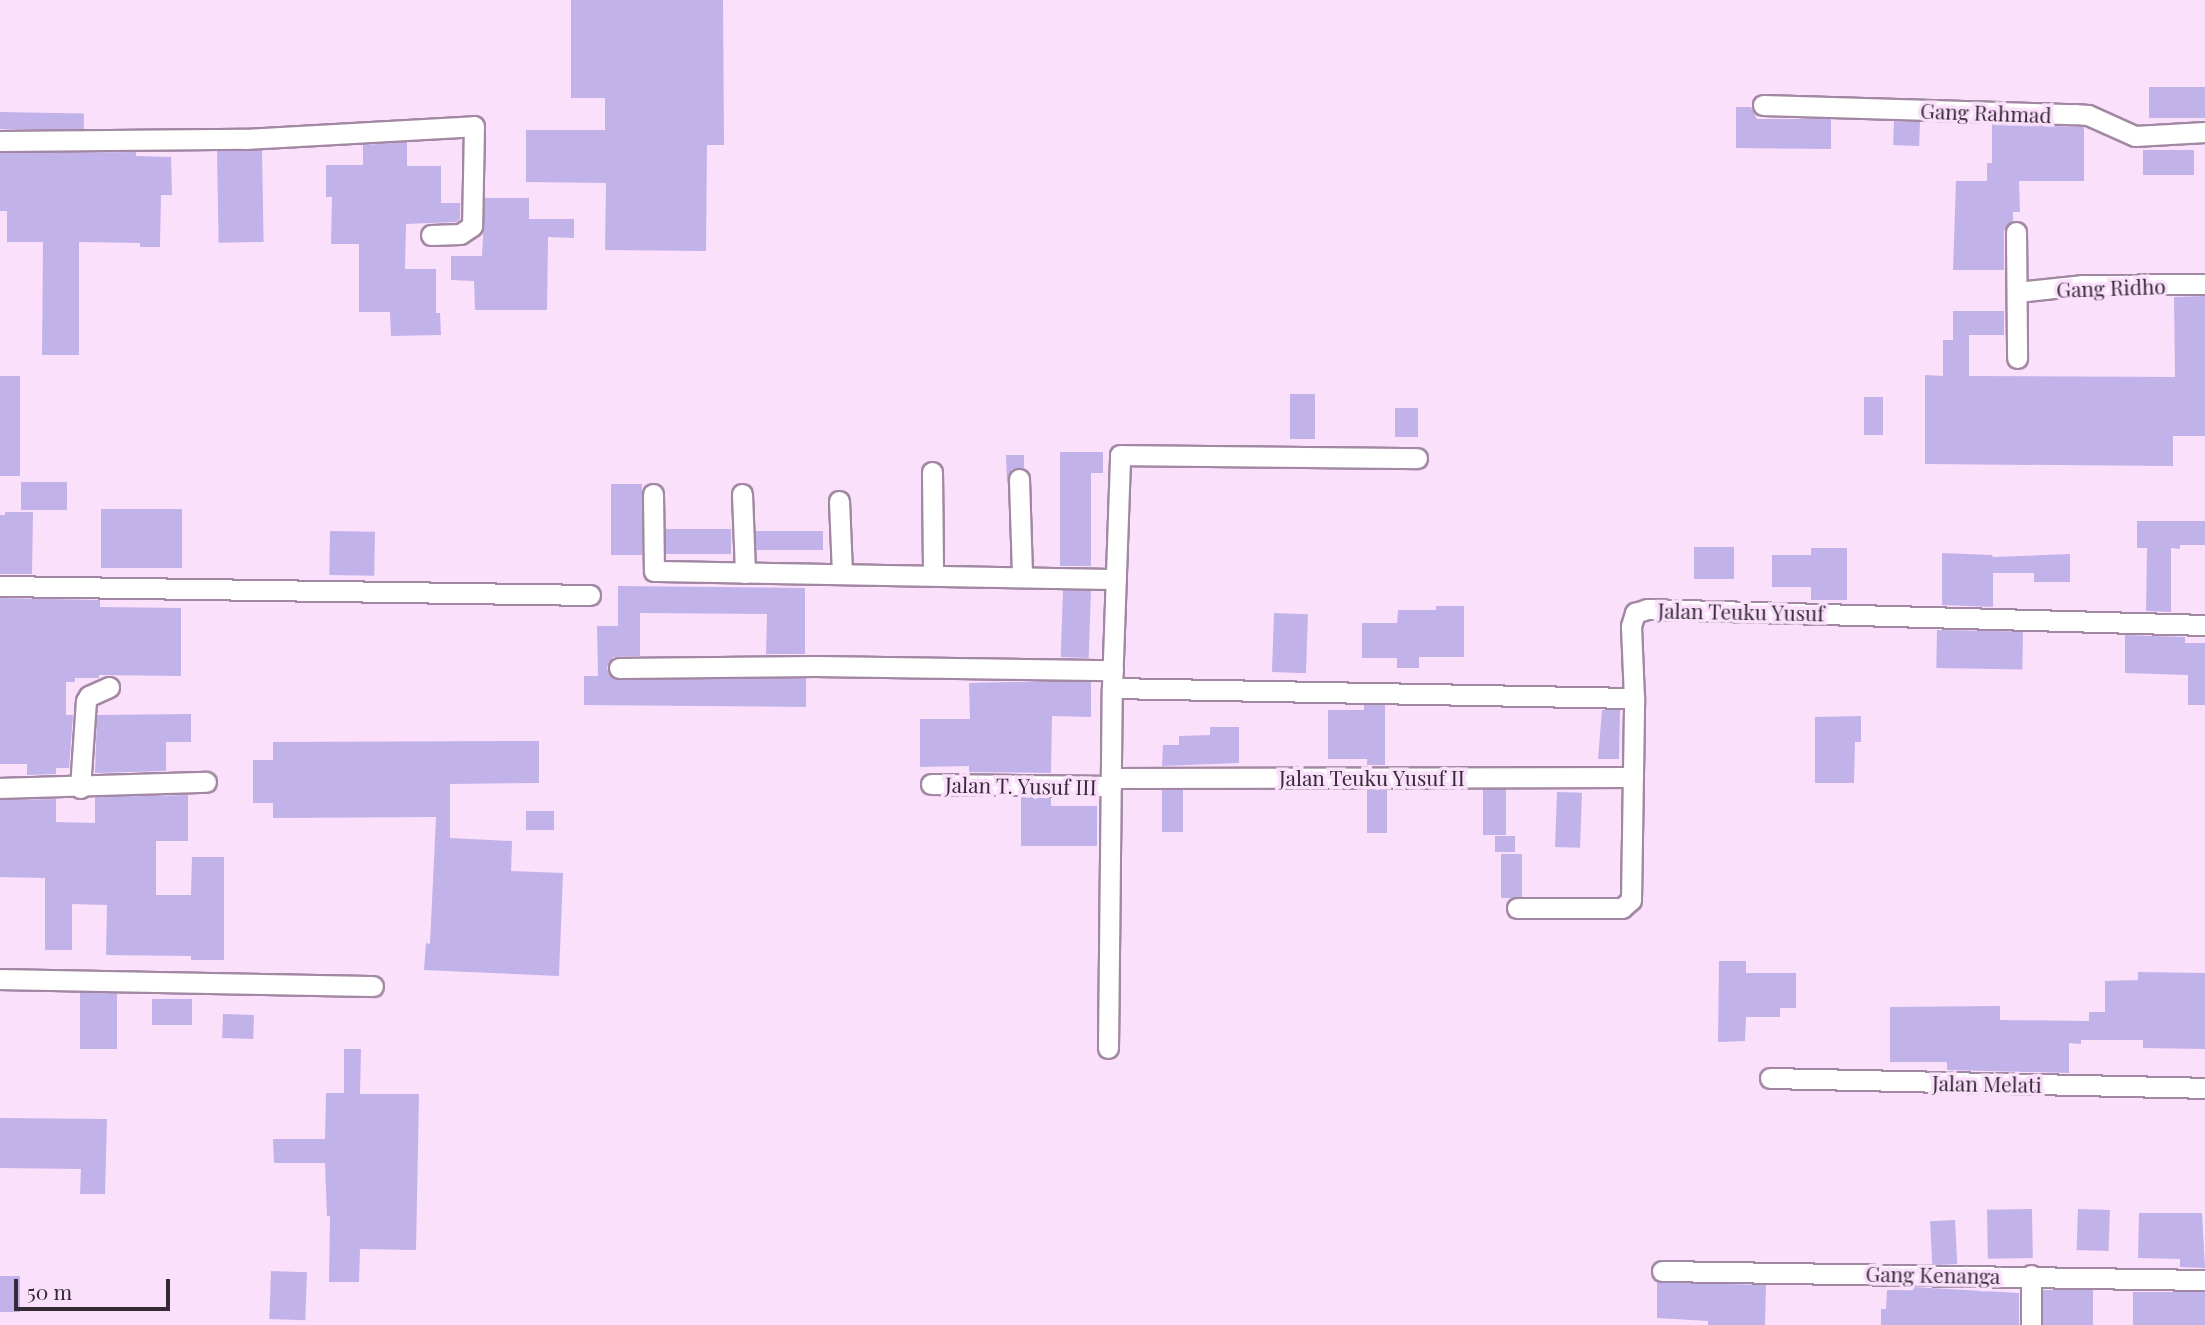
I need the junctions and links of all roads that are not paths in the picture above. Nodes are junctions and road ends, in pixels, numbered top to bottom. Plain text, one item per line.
1 (1763, 105) dead end
2 (2205, 132) edge
3 (0, 141) edge
4 (2016, 232) dead end
5 (431, 235) dead end
6 (2205, 284) edge
7 (2017, 292) junction
8 (2017, 358) dead end
9 (1417, 458) dead end
10 (932, 472) dead end
11 (1019, 479) dead end
12 (653, 494) dead end
13 (742, 494) dead end
14 (839, 500) dead end
15 (745, 573) junction
16 (842, 574) junction
17 (933, 575) junction
18 (1022, 577) junction
19 (1116, 579) junction
20 (0, 586) edge
21 (590, 595) dead end
22 (2205, 625) edge
23 (620, 668) dead end
24 (1112, 679) junction
25 (109, 687) dead end
26 (1634, 698) junction
27 (1633, 777) junction
28 (206, 782) dead end
29 (1111, 782) junction
30 (931, 784) dead end
31 (0, 788) edge
32 (80, 788) junction
33 (1517, 908) dead end
34 (0, 979) edge
35 (373, 986) dead end
36 (1108, 1048) dead end
37 (1770, 1078) dead end
38 (2205, 1088) edge
39 (1661, 1270) dead end
40 (2031, 1275) junction
41 (2205, 1280) edge
42 (2031, 1325) edge

1 - 2 street, Gang Rahmad
3 - 5 street
4 - 7 street
6 - 7 street, Gang Ridho
7 - 8 street
9 - 19 street
10 - 17 street
11 - 18 street
12 - 15 street
13 - 15 street
14 - 16 street
15 - 16 street
16 - 17 street
17 - 18 street
18 - 19 street
19 - 24 street
20 - 21 street
22 - 26 street, Jalan Teuku Yusuf
23 - 24 street
24 - 26 street
24 - 29 street
25 - 32 street
26 - 27 street
27 - 29 street, Jalan Teuku Yusuf II
27 - 33 street
28 - 32 street
29 - 30 street, Jalan T. Yusuf III
29 - 36 street
31 - 32 street
34 - 35 street
37 - 38 street, Jalan Melati
39 - 40 street, Gang Kenanga
40 - 41 street, Gang Kenanga
40 - 42 street

